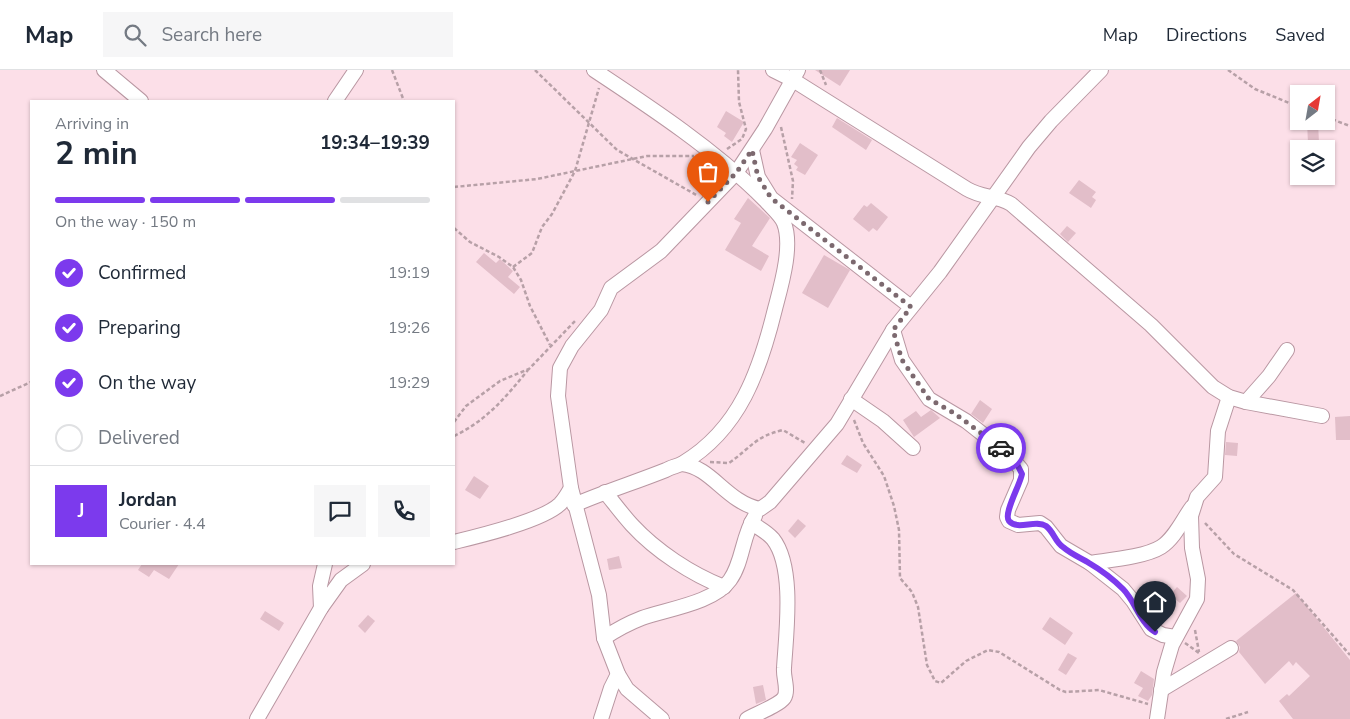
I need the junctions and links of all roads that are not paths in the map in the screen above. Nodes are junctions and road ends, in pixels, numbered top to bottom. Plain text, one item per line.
1 (104, 70) edge
2 (356, 70) edge
3 (773, 70) edge
4 (1100, 70) edge
5 (599, 73) edge
6 (795, 75) edge
7 (140, 100) edge
8 (336, 100) edge
9 (752, 150) junction
10 (736, 173) junction
11 (993, 196) junction
12 (911, 307) junction
13 (893, 330) junction
14 (1287, 350) dead end
15 (1229, 397) junction
16 (853, 400) junction
17 (1246, 402) junction
18 (1322, 416) dead end
19 (913, 448) dead end
20 (687, 464) junction
21 (571, 488) junction
22 (605, 492) junction
23 (574, 505) junction
24 (1194, 505) junction
25 (760, 509) junction
26 (751, 523) junction
27 (455, 542) edge
28 (1090, 563) junction
29 (325, 565) edge
30 (362, 565) edge
31 (724, 587) junction
32 (321, 608) junction
33 (1176, 637) junction
34 (604, 638) junction
35 (1231, 648) dead end
36 (618, 674) junction
37 (1161, 690) junction
38 (1158, 712) edge
39 (257, 719) edge
40 (601, 719) edge
41 (662, 719) edge
42 (747, 719) edge

1 - 7 street
2 - 8 street
3 - 6 street
4 - 11 street
5 - 10 street
6 - 9 street
6 - 11 street
9 - 10 street
9 - 12 street
10 - 20 street
10 - 21 street
11 - 12 street
11 - 15 street
12 - 13 street
13 - 16 street
13 - 28 street
14 - 17 street
15 - 17 street
15 - 24 street
16 - 19 street
16 - 25 street
17 - 18 street
20 - 22 street
20 - 25 street
21 - 23 street
21 - 27 street
22 - 23 street
22 - 31 street
23 - 34 street
24 - 28 street
24 - 33 street
25 - 26 street
26 - 31 street
26 - 42 street
28 - 33 street
29 - 32 street
30 - 32 street
31 - 34 street
32 - 39 street
33 - 37 street
34 - 36 street
35 - 37 street
36 - 40 street
36 - 41 street
37 - 38 street

